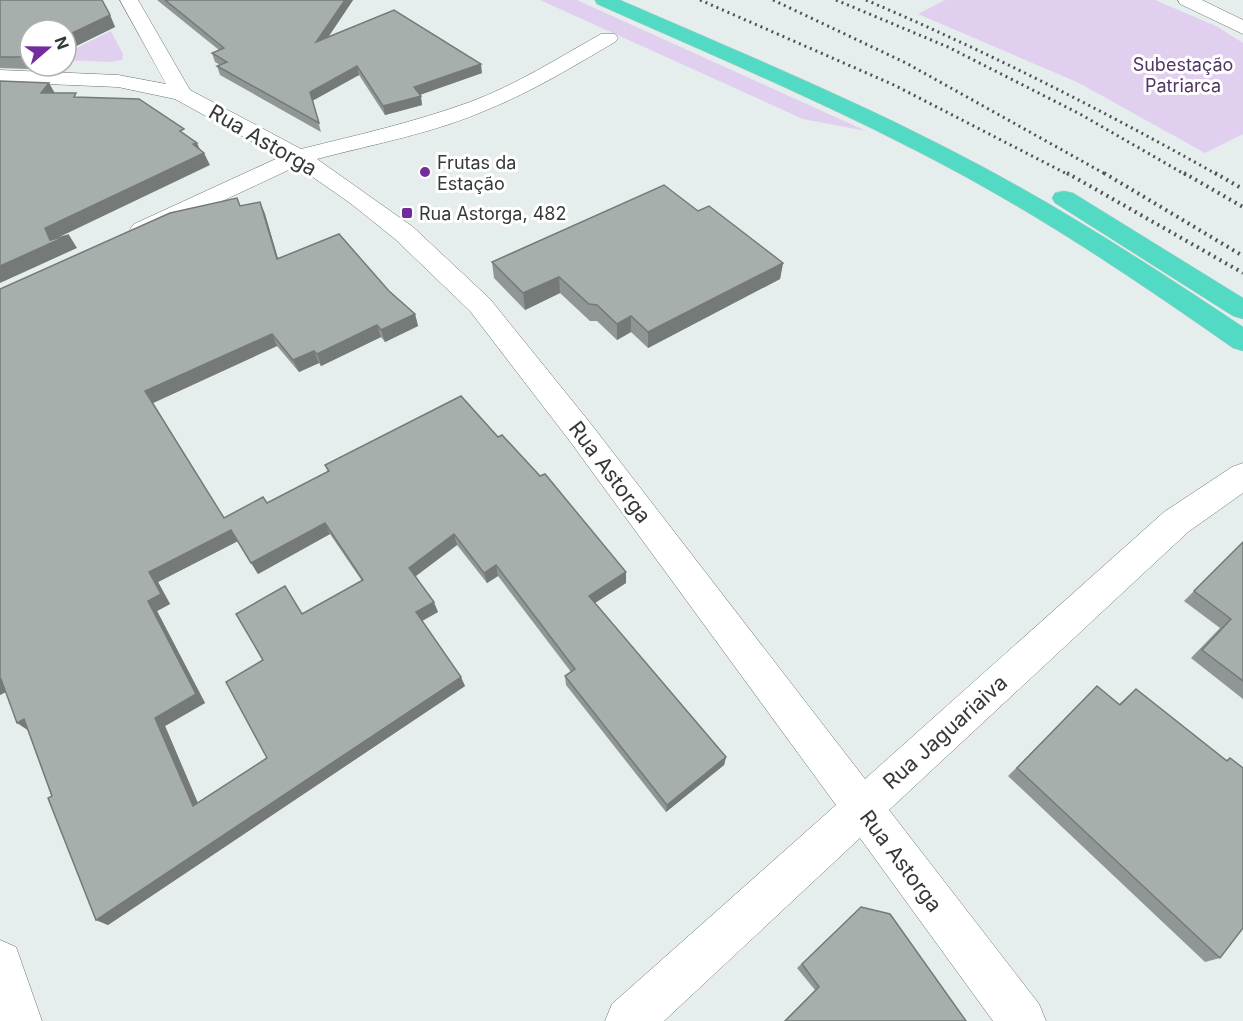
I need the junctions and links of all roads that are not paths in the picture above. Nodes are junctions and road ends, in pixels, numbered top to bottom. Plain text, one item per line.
1 (129, 0) edge
2 (604, 0) edge
3 (656, 0) edge
4 (1187, 0) edge
5 (1240, 22) edge
6 (608, 38) dead end
7 (0, 76) edge
8 (182, 94) junction
9 (297, 157) junction
10 (128, 236) edge
11 (1243, 310) edge
12 (1243, 341) edge
13 (1243, 476) edge
14 (862, 808) junction
15 (0, 963) edge
16 (18, 1021) edge
17 (629, 1021) edge
18 (1022, 1021) edge

1 - 8 street
2 - 12 highway
3 - 11 highway
4 - 5 street
6 - 9 street
7 - 8 street
8 - 9 street, Rua Astorga
9 - 10 street
9 - 14 street, Rua Astorga
13 - 14 street, Rua Jaguariaiva
14 - 17 street, Rua Jaguariaiva
14 - 18 street, Rua Astorga
15 - 16 street

